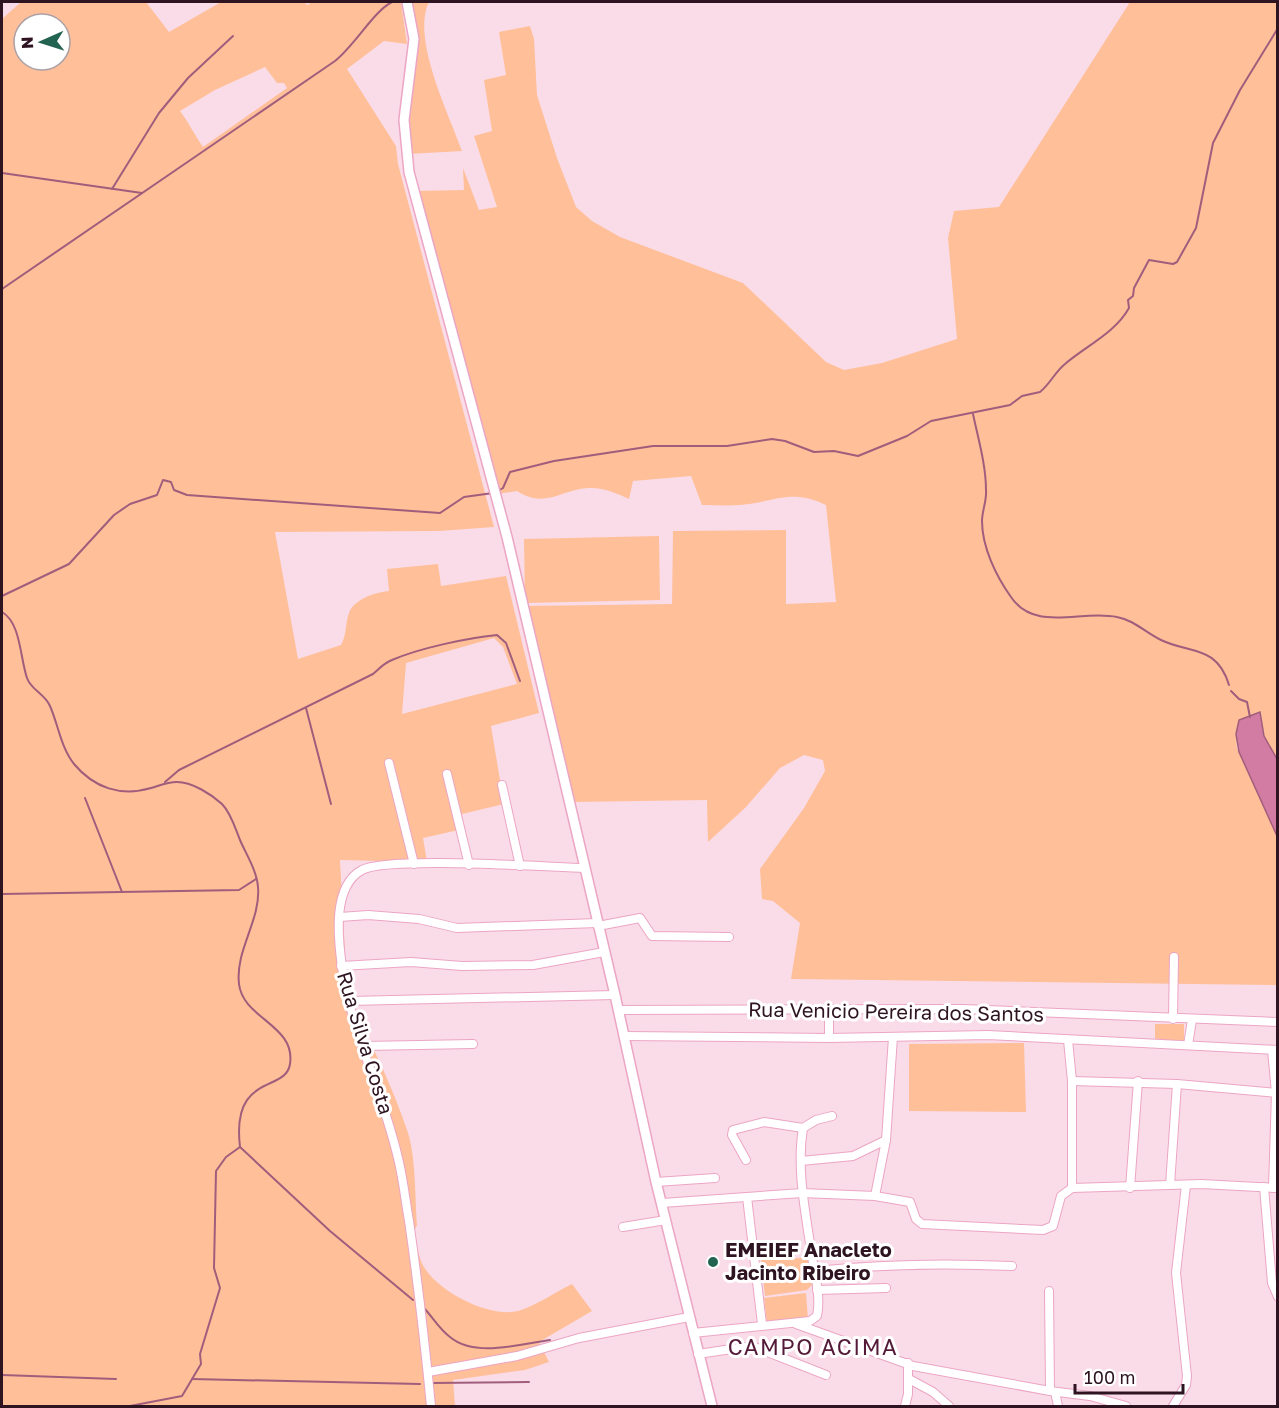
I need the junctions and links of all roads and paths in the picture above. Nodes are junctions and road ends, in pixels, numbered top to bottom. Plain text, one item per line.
1 (406, 2) edge
2 (389, 763) dead end
3 (447, 774) dead end
4 (502, 785) dead end
5 (414, 864) junction
6 (470, 865) junction
7 (520, 866) junction
8 (584, 868) junction
9 (340, 917) junction
10 (598, 925) junction
11 (729, 937) dead end
12 (604, 952) junction
13 (1174, 957) dead end
14 (342, 966) junction
15 (615, 995) junction
16 (349, 1001) junction
17 (619, 1010) junction
18 (829, 1010) junction
19 (1173, 1019) junction
20 (1192, 1020) junction
21 (1278, 1022) edge
22 (624, 1036) junction
23 (893, 1037) junction
24 (829, 1038) junction
25 (1068, 1040) junction
26 (473, 1044) dead end
27 (1188, 1045) junction
28 (364, 1046) junction
29 (1275, 1050) edge
30 (1072, 1081) junction
31 (1138, 1082) junction
32 (1177, 1083) junction
33 (1277, 1093) edge
34 (832, 1116) dead end
35 (803, 1128) junction
36 (886, 1140) junction
37 (746, 1160) dead end
38 (801, 1161) junction
39 (715, 1178) dead end
40 (656, 1182) junction
41 (1170, 1185) junction
42 (1186, 1185) junction
43 (1072, 1188) junction
44 (1130, 1188) junction
45 (1272, 1188) edge
46 (802, 1193) junction
47 (875, 1196) junction
48 (747, 1197) junction
49 (662, 1203) junction
50 (666, 1220) junction
51 (623, 1227) dead end
52 (1012, 1266) dead end
53 (815, 1271) junction
54 (886, 1288) dead end
55 (817, 1290) junction
56 (1049, 1291) dead end
57 (1278, 1297) edge
58 (689, 1317) junction
59 (792, 1322) junction
60 (762, 1324) junction
61 (693, 1333) junction
62 (698, 1354) junction
63 (908, 1364) junction
64 (428, 1372) junction
65 (826, 1375) dead end
66 (909, 1379) junction
67 (1052, 1392) junction
68 (431, 1407) edge
69 (712, 1407) edge
70 (905, 1407) edge
71 (949, 1407) edge
72 (1058, 1407) edge
73 (1126, 1407) edge
74 (1173, 1407) edge

1 - 8 main road
2 - 5 street
3 - 6 street
4 - 7 street
5 - 6 street, Rua Silva Costa
5 - 9 street, Rua Silva Costa
6 - 7 street, Rua Silva Costa
7 - 8 street, Rua Silva Costa
8 - 10 main road
9 - 10 street
9 - 14 street, Rua Silva Costa
10 - 11 street
10 - 12 main road
12 - 14 street
12 - 15 main road
13 - 19 street
14 - 16 street, Rua Silva Costa
15 - 16 street
15 - 17 main road
16 - 28 street, Rua Silva Costa
17 - 18 street, Rua Venicio Pereira dos Santos
17 - 22 main road
18 - 19 street, Rua Venicio Pereira dos Santos
18 - 24 street
19 - 20 street, Rua Venicio Pereira dos Santos
20 - 21 street, Rua Venicio Pereira dos Santos
20 - 27 street
22 - 24 street
22 - 40 main road
23 - 24 street
23 - 25 street
23 - 36 street
25 - 27 street
25 - 30 street
26 - 28 street
27 - 29 street
28 - 64 street, Rua Silva Costa
29 - 33 street
30 - 31 street
30 - 43 street
31 - 32 street
31 - 44 street
32 - 33 street
32 - 41 street
33 - 45 street
34 - 35 street
35 - 37 street
35 - 38 street
36 - 38 street
36 - 47 street
38 - 46 street
39 - 40 street
40 - 49 main road
41 - 42 street
41 - 44 street
42 - 45 street
42 - 74 street
43 - 44 street
43 - 47 street
45 - 57 street
46 - 47 street
46 - 48 street
46 - 53 street
48 - 49 street
48 - 60 street
49 - 50 main road
50 - 51 street
50 - 58 main road
52 - 53 street
53 - 55 street
54 - 55 street
55 - 59 street
56 - 67 street
58 - 61 main road
58 - 64 street
59 - 60 street
59 - 63 street
60 - 61 street
61 - 62 main road
62 - 65 street
62 - 69 main road
63 - 66 street
63 - 67 street
64 - 68 street, Rua Silva Costa
66 - 70 street
66 - 71 street
67 - 72 street
67 - 73 street

